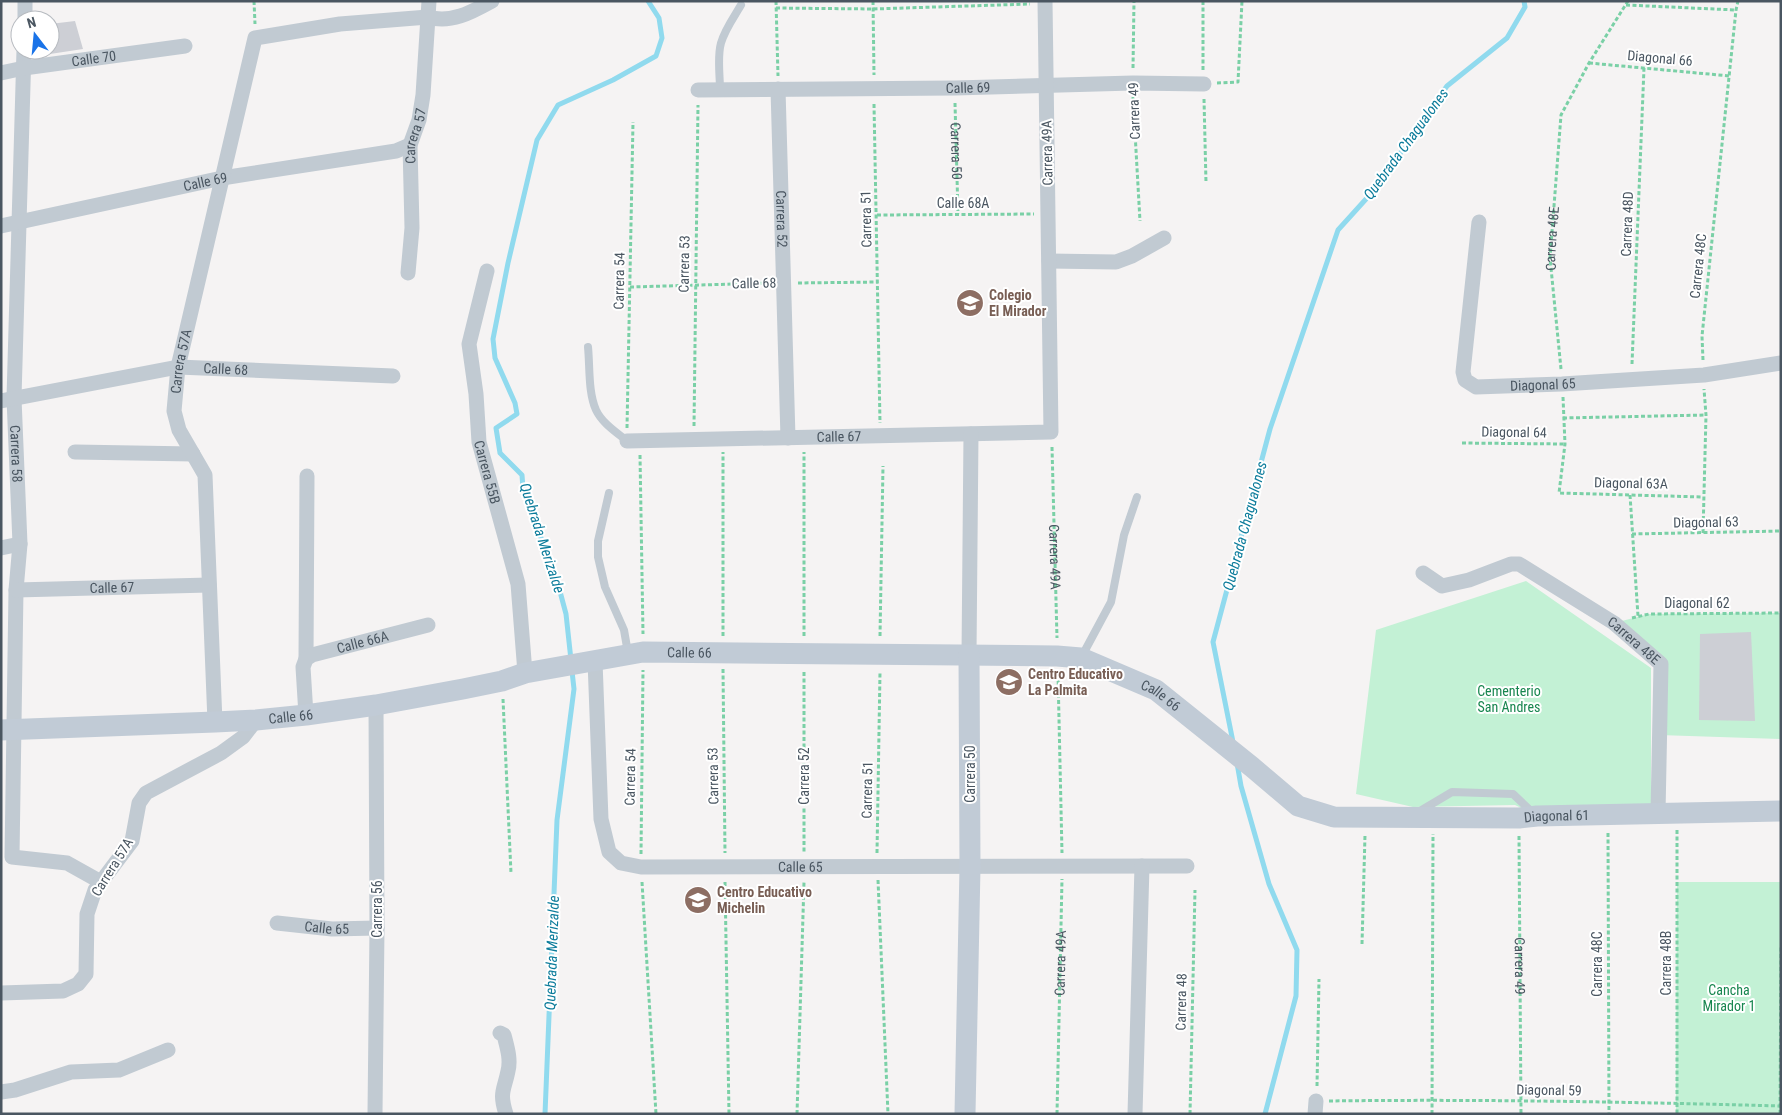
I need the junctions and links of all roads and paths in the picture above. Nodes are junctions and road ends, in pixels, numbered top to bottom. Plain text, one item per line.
1 (254, 1) edge
2 (430, 1) edge
3 (492, 1) edge
4 (776, 1) edge
5 (873, 1) edge
6 (1134, 1) edge
7 (1242, 1) edge
8 (1738, 1) edge
9 (1045, 2) edge
10 (1627, 3) edge
11 (741, 5) dead end
12 (776, 8) junction
13 (873, 9) junction
14 (1736, 10) junction
15 (428, 17) junction
16 (255, 38) junction
17 (185, 46) dead end
18 (24, 60) edge
19 (1589, 63) junction
20 (24, 68) junction
21 (1644, 68) junction
22 (1, 73) edge
23 (1730, 76) junction
24 (1133, 83) junction
25 (1046, 84) junction
26 (1204, 84) joint
27 (874, 87) junction
28 (955, 88) junction
29 (778, 89) junction
30 (698, 90) joint
31 (720, 90) junction
32 (633, 122) dead end
33 (410, 145) junction
34 (222, 178) junction
35 (958, 214) junction
36 (1048, 214) junction
37 (877, 215) junction
38 (1140, 221) dead end
39 (19, 222) junction
40 (1479, 222) dead end
41 (1, 226) edge
42 (1164, 238) dead end
43 (1049, 261) junction
44 (487, 271) dead end
45 (408, 273) dead end
46 (878, 282) junction
47 (783, 283) junction
48 (695, 284) junction
49 (630, 287) junction
50 (588, 347) dead end
51 (1781, 363) edge
52 (178, 367) junction
53 (1704, 375) junction
54 (393, 376) dead end
55 (1631, 380) junction
56 (1562, 384) junction
57 (8, 399) edge
58 (1706, 415) junction
59 (1563, 418) junction
60 (1052, 432) junction
61 (971, 434) junction
62 (880, 436) junction
63 (804, 437) junction
64 (788, 438) junction
65 (723, 439) junction
66 (694, 440) junction
67 (633, 441) junction
68 (1462, 443) dead end
69 (1565, 444) junction
70 (75, 452) dead end
71 (193, 454) junction
72 (882, 466) dead end
73 (306, 476) dead end
74 (609, 493) dead end
75 (1559, 493) joint
76 (1630, 495) junction
77 (1137, 497) dead end
78 (1703, 497) junction
79 (1781, 531) edge
80 (1703, 533) junction
81 (1632, 534) junction
82 (20, 544) junction
83 (1, 548) edge
84 (1423, 572) dead end
85 (208, 585) junction
86 (16, 590) junction
87 (1781, 613) edge
88 (1638, 616) junction
89 (1614, 623) junction
90 (428, 625) dead end
91 (723, 652) junction
92 (804, 653) junction
93 (635, 654) junction
94 (880, 654) junction
95 (969, 655) junction
96 (1057, 656) junction
97 (1081, 658) junction
98 (593, 661) junction
99 (304, 663) junction
100 (525, 673) junction
101 (502, 680) junction
102 (376, 705) junction
103 (306, 715) junction
104 (256, 720) junction
105 (215, 722) junction
106 (7, 730) edge
107 (1781, 811) edge
108 (1667, 812) junction
109 (1608, 815) junction
110 (1412, 816) junction
111 (1334, 817) joint
112 (1365, 817) junction
113 (1528, 817) junction
114 (1433, 818) junction
115 (1062, 866) junction
116 (1142, 866) junction
117 (1187, 866) dead end
118 (641, 867) junction
119 (725, 867) junction
120 (804, 867) junction
121 (877, 867) junction
122 (970, 867) junction
123 (511, 873) dead end
124 (100, 882) junction
125 (1195, 890) dead end
126 (277, 923) dead end
127 (377, 928) junction
128 (1362, 944) dead end
129 (1781, 946) edge
130 (1319, 979) dead end
131 (1, 993) edge
132 (500, 1034) dead end
133 (168, 1050) dead end
134 (1, 1092) edge
135 (1432, 1100) junction
136 (1521, 1101) junction
137 (1609, 1103) junction
138 (1678, 1103) junction
139 (1780, 1106) edge
140 (1316, 1108) edge
141 (375, 1114) edge
142 (506, 1114) edge
143 (656, 1114) edge
144 (729, 1114) edge
145 (797, 1114) edge
146 (888, 1114) edge
147 (965, 1114) edge
148 (1057, 1114) edge
149 (1135, 1114) edge
150 (1190, 1114) edge
151 (1432, 1114) edge
152 (1521, 1114) edge
153 (1609, 1114) edge
154 (1678, 1114) edge
155 (1780, 1114) edge

1 - 16 path
2 - 15 street, Carrera 57
3 - 15 street
4 - 12 path
5 - 13 path, Carrera 51
6 - 24 path, Carrera 49
7 - 26 path
8 - 14 path, Carrera 48C
9 - 13 path
9 - 25 street, Carrera 49A
10 - 14 path
10 - 19 path, Carrera 48E
11 - 31 lane
12 - 13 path
12 - 29 path
13 - 27 path, Carrera 51
14 - 23 path, Carrera 48C
15 - 16 street
15 - 33 street, Carrera 57
16 - 34 street, Carrera 57A
17 - 20 street, Calle 70
18 - 20 street, Carrera 58
19 - 21 path, Diagonal 66
19 - 56 path, Carrera 48E
20 - 22 street, Calle 70
20 - 39 street, Carrera 58
21 - 23 path, Diagonal 66
21 - 55 path, Carrera 48D
23 - 53 path, Carrera 48C
24 - 25 street, Calle 69
24 - 26 street, Calle 69
24 - 38 path, Carrera 49
25 - 28 street, Calle 69
25 - 36 street, Carrera 49A
27 - 28 street, Calle 69
27 - 29 street, Calle 69
27 - 37 path, Carrera 51
28 - 35 path, Carrera 50
29 - 31 street, Calle 69
29 - 47 street, Carrera 52
30 - 31 street, Calle 69
30 - 48 path, Carrera 53
32 - 49 path, Carrera 54
33 - 34 street, Calle 69
33 - 45 street, Carrera 57
34 - 39 street, Calle 69
34 - 52 street, Carrera 57A
35 - 36 path, Calle 68A
35 - 37 path, Calle 68A
36 - 43 street, Carrera 49A
37 - 46 path, Carrera 51
39 - 41 street, Calle 69
39 - 57 street, Carrera 58
40 - 56 street, Diagonal 65
42 - 43 street
43 - 60 street, Carrera 49A
44 - 100 street, Carrera 55B
46 - 47 path, Calle 68
46 - 62 path, Carrera 51
47 - 48 path, Calle 68
47 - 64 street, Carrera 52
48 - 49 path, Calle 68
48 - 66 path, Carrera 53
49 - 67 path, Carrera 54
50 - 67 lane
51 - 53 street, Diagonal 65
52 - 54 street, Calle 68
52 - 57 street, Calle 68
52 - 71 street, Carrera 57A
53 - 55 street, Diagonal 65
53 - 58 path, Carrera 48C
55 - 56 street, Diagonal 65
56 - 59 path, Carrera 48E
57 - 82 street, Carrera 58
58 - 59 path
58 - 78 path, Carrera 48C
59 - 69 path, Carrera 48E
60 - 61 street, Calle 67
60 - 96 path, Carrera 49A
61 - 62 street, Calle 67
61 - 95 street, Carrera 50
62 - 63 street, Calle 67
63 - 64 street, Calle 67
63 - 92 path, Carrera 52
64 - 65 street, Calle 67
65 - 66 street, Calle 67
65 - 91 path, Carrera 53
66 - 67 street, Calle 67
67 - 93 path, Carrera 54
68 - 69 path, Diagonal 64
69 - 75 path, Carrera 48E
70 - 71 street
71 - 85 street, Carrera 57A
72 - 94 path, Carrera 51
73 - 99 street
74 - 93 lane
75 - 76 path, Diagonal 63A
76 - 78 path, Diagonal 63A
76 - 81 path
77 - 97 lane
78 - 80 path, Carrera 48C
79 - 80 path, Diagonal 63
80 - 81 path, Diagonal 63
81 - 88 path
82 - 83 street
82 - 86 street, Carrera 58
84 - 89 street, Carrera 48E
85 - 86 street, Calle 67
85 - 105 street, Carrera 57A
86 - 106 street, Carrera 58
87 - 88 path, Diagonal 62
88 - 89 path, Diagonal 62
89 - 108 street, Carrera 48E
90 - 99 street, Calle 66A
91 - 92 street, Calle 66
91 - 93 street, Calle 66
91 - 119 path, Carrera 53
92 - 94 street, Calle 66
92 - 120 path, Carrera 52
93 - 98 street, Calle 66
93 - 118 path, Carrera 54
94 - 95 street, Calle 66
94 - 121 path, Carrera 51
95 - 96 street, Calle 66
95 - 122 street, Carrera 50
96 - 97 street, Calle 66
96 - 115 path, Carrera 49A
97 - 111 street, Calle 66
98 - 100 street, Calle 66
98 - 118 street, Calle 65
99 - 103 street
100 - 101 street, Calle 66
101 - 102 street, Calle 66
101 - 123 path
102 - 103 street, Calle 66
102 - 127 street, Carrera 56
103 - 104 street, Calle 66
104 - 105 street, Calle 66
104 - 124 street, Carrera 57A
105 - 106 street, Calle 66
106 - 124 street, Carrera 58
107 - 108 street, Diagonal 61
108 - 109 street, Diagonal 61
108 - 138 path, Carrera 48B
109 - 113 street, Diagonal 61
109 - 137 path, Carrera 48C
110 - 112 street, Diagonal 61
110 - 113 lane
110 - 114 street, Diagonal 61
111 - 112 street, Diagonal 61
112 - 128 path
113 - 114 street, Diagonal 61
113 - 136 path, Carrera 49
114 - 135 path
115 - 116 street, Calle 65
115 - 122 street, Calle 65
115 - 148 path, Carrera 49A
116 - 117 street, Calle 65
116 - 149 street
118 - 119 street, Calle 65
118 - 143 path, Carrera 54
119 - 120 street, Calle 65
119 - 144 path, Carrera 53
120 - 121 street, Calle 65
120 - 145 path, Carrera 52
121 - 122 street, Calle 65
121 - 146 path, Carrera 51
122 - 147 street, Carrera 50
124 - 131 street, Carrera 57A
125 - 150 path, Carrera 48
126 - 127 street, Calle 65
127 - 141 street, Carrera 56
129 - 139 path
130 - 140 path
132 - 142 street
133 - 134 street
135 - 136 path, Diagonal 59
135 - 140 path, Diagonal 59
135 - 151 path
136 - 137 path, Diagonal 59
136 - 152 path, Carrera 49
137 - 138 path, Diagonal 59
137 - 153 path, Carrera 48C
138 - 139 path, Diagonal 59
138 - 154 path, Carrera 48B
139 - 155 path

